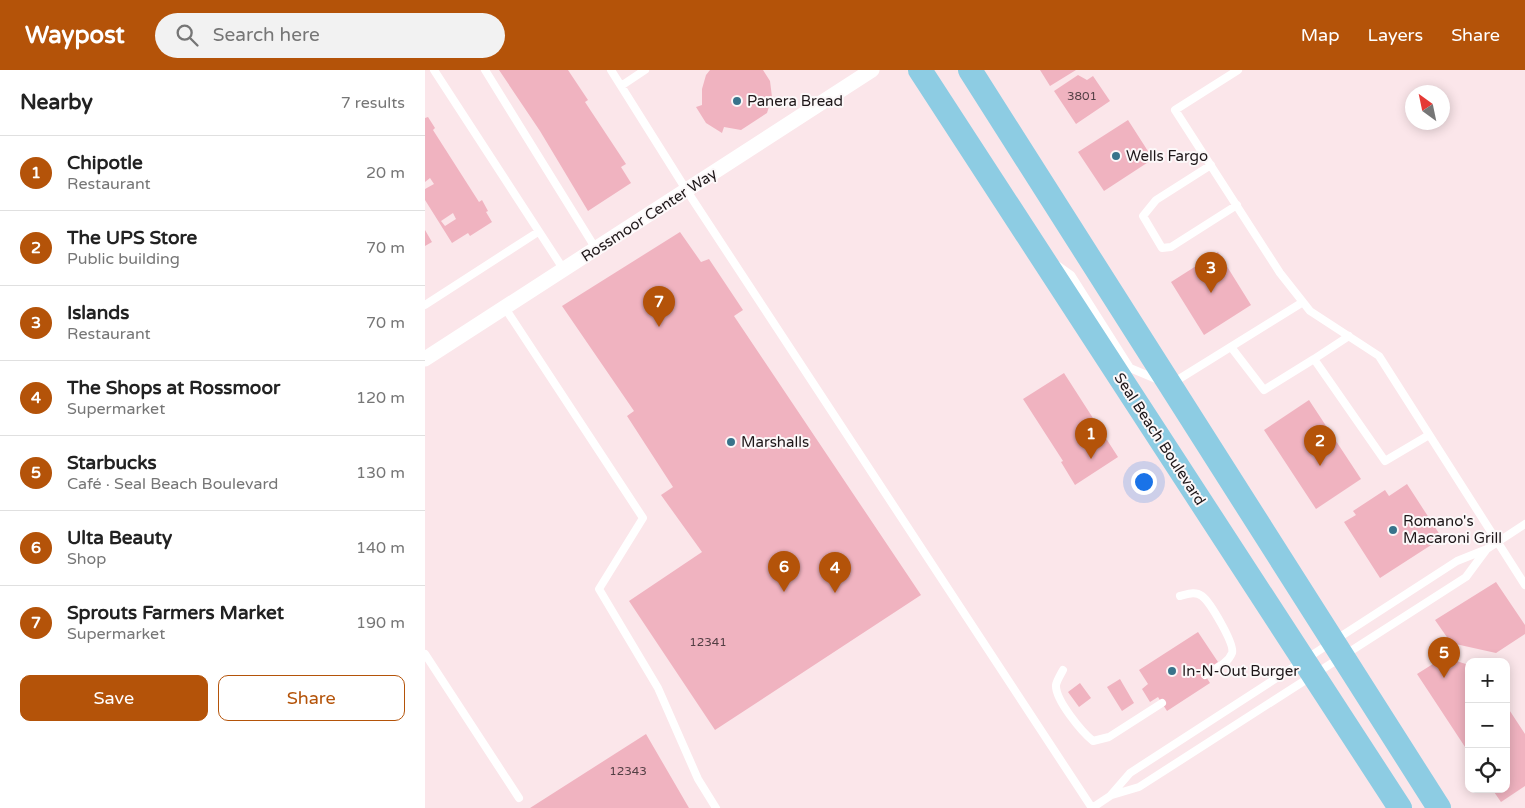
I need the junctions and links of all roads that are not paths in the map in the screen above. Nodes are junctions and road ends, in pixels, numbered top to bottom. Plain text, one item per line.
1 (434, 70) edge
2 (485, 70) edge
3 (611, 70) edge
4 (645, 70) edge
5 (872, 70) edge
6 (920, 70) edge
7 (970, 70) edge
8 (1238, 70) edge
9 (621, 86) junction
10 (1211, 165) junction
11 (687, 191) junction
12 (1237, 205) junction
13 (538, 232) junction
14 (596, 249) junction
15 (1039, 253) junction
16 (564, 270) junction
17 (1303, 302) junction
18 (425, 305) edge
19 (505, 308) junction
20 (1349, 336) junction
21 (1231, 347) junction
22 (1315, 358) junction
23 (425, 359) edge
24 (1170, 385) junction
25 (1429, 435) junction
26 (1525, 524) edge
27 (1497, 542) junction
28 (1487, 549) junction
29 (1525, 585) edge
30 (1180, 596) dead end
31 (1337, 648) junction
32 (425, 654) edge
33 (1309, 666) junction
34 (1063, 670) dead end
35 (1205, 675) dead end
36 (1162, 703) dead end
37 (1110, 796) junction
38 (519, 798) dead end
39 (716, 808) edge
40 (1092, 808) edge
41 (1400, 808) edge
42 (1439, 808) edge

1 - 13 lane
2 - 14 lane
3 - 9 lane
4 - 9 lane
5 - 11 street, Rossmoor Center Way
6 - 15 main road, Seal Beach Boulevard
7 - 24 main road
8 - 10 lane
9 - 11 lane
10 - 12 lane
10 - 12 lane
11 - 14 street, Rossmoor Center Way
11 - 40 lane
12 - 17 lane
13 - 16 lane
13 - 18 lane
14 - 16 street, Rossmoor Center Way
15 - 24 lane
15 - 33 main road, Seal Beach Boulevard
16 - 19 street, Rossmoor Center Way
17 - 20 lane
17 - 21 lane
19 - 23 street, Rossmoor Center Way
19 - 39 lane
20 - 22 lane
20 - 25 lane
21 - 22 lane
21 - 24 lane
22 - 25 lane
24 - 31 main road
25 - 27 lane
26 - 27 lane
27 - 28 lane
27 - 29 lane
28 - 31 lane
28 - 31 lane
30 - 35 lane
31 - 33 lane
31 - 33 lane
31 - 42 main road
32 - 38 lane
33 - 37 lane
33 - 37 lane
33 - 41 main road, Seal Beach Boulevard
34 - 36 lane
37 - 40 lane

